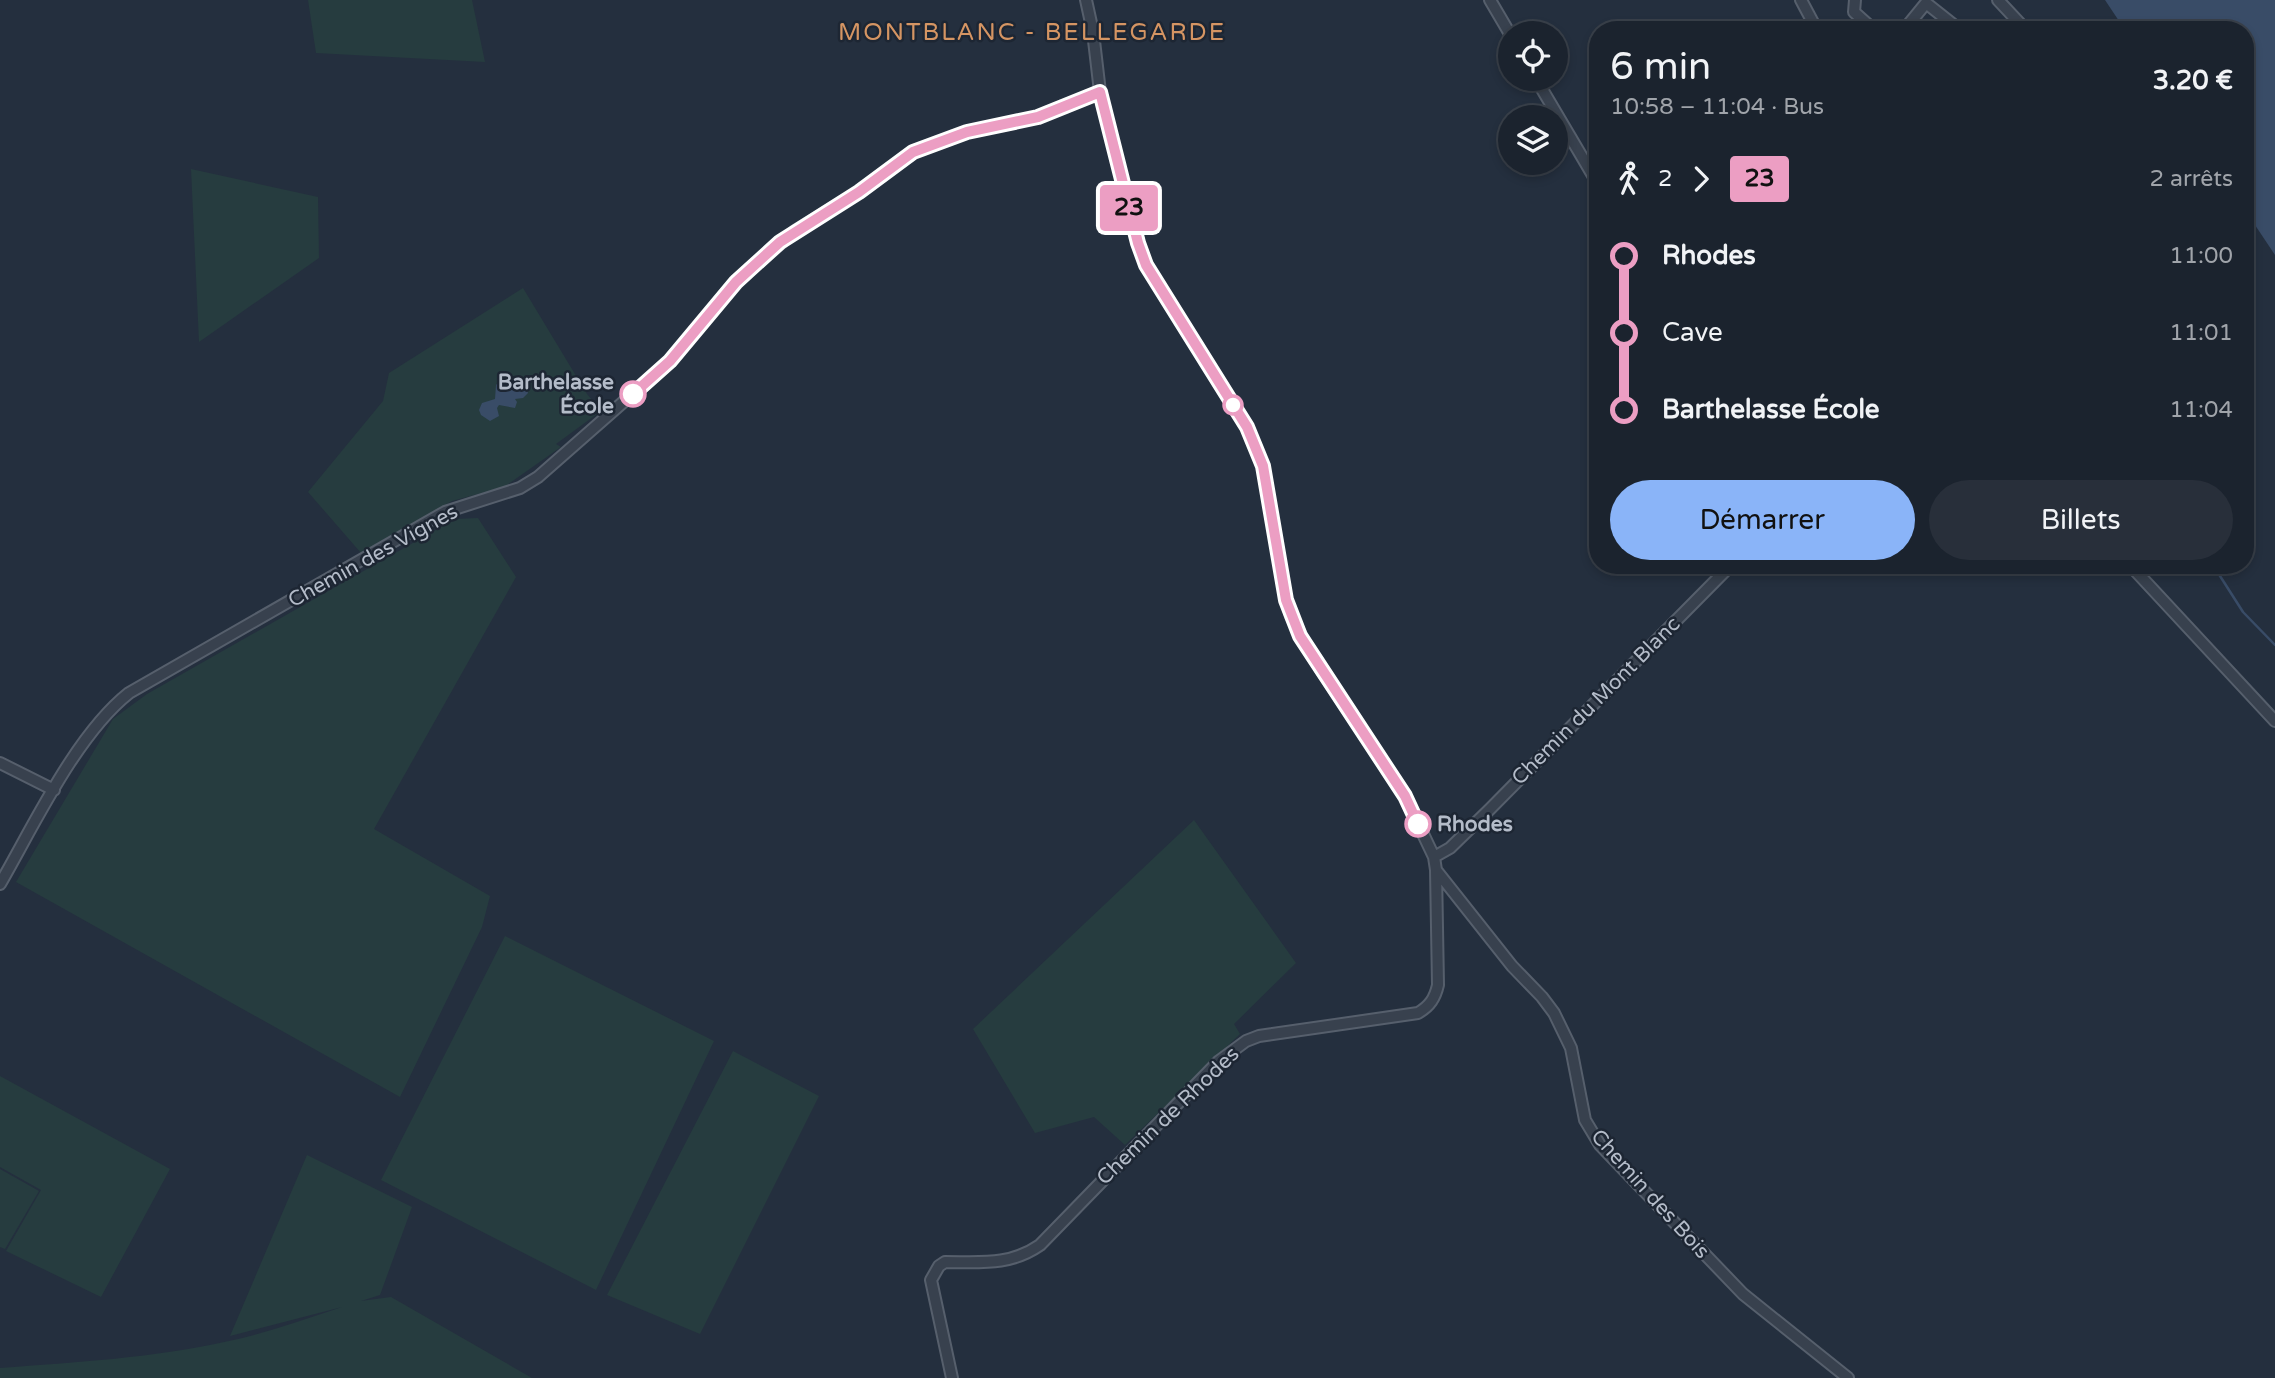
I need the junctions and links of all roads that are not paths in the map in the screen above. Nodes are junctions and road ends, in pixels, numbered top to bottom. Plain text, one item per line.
1 (1086, 0) edge
2 (1490, 0) edge
3 (1801, 0) edge
4 (1855, 0) edge
5 (1998, 0) edge
6 (1502, 21) edge
7 (1812, 21) edge
8 (1864, 21) edge
9 (1911, 21) edge
10 (1949, 21) edge
11 (2018, 21) edge
12 (1543, 91) edge
13 (1100, 92) junction
14 (1589, 169) edge
15 (1722, 574) edge
16 (2138, 574) edge
17 (2275, 720) edge
18 (0, 763) edge
19 (54, 790) junction
20 (1434, 858) junction
21 (1437, 870) junction
22 (0, 884) edge
23 (952, 1378) edge
24 (1848, 1378) edge

1 - 13 street
2 - 6 street
3 - 7 street
4 - 8 street
5 - 11 street
9 - 10 street
12 - 14 street
13 - 19 street, Chemin des Vignes
13 - 20 street
15 - 20 street, Chemin du Mont Blanc
16 - 17 street
18 - 19 street
19 - 22 street, Chemin des Vignes
20 - 21 street, Chemin de Rhodes
21 - 23 street, Chemin de Rhodes
21 - 24 street, Chemin des Bois

